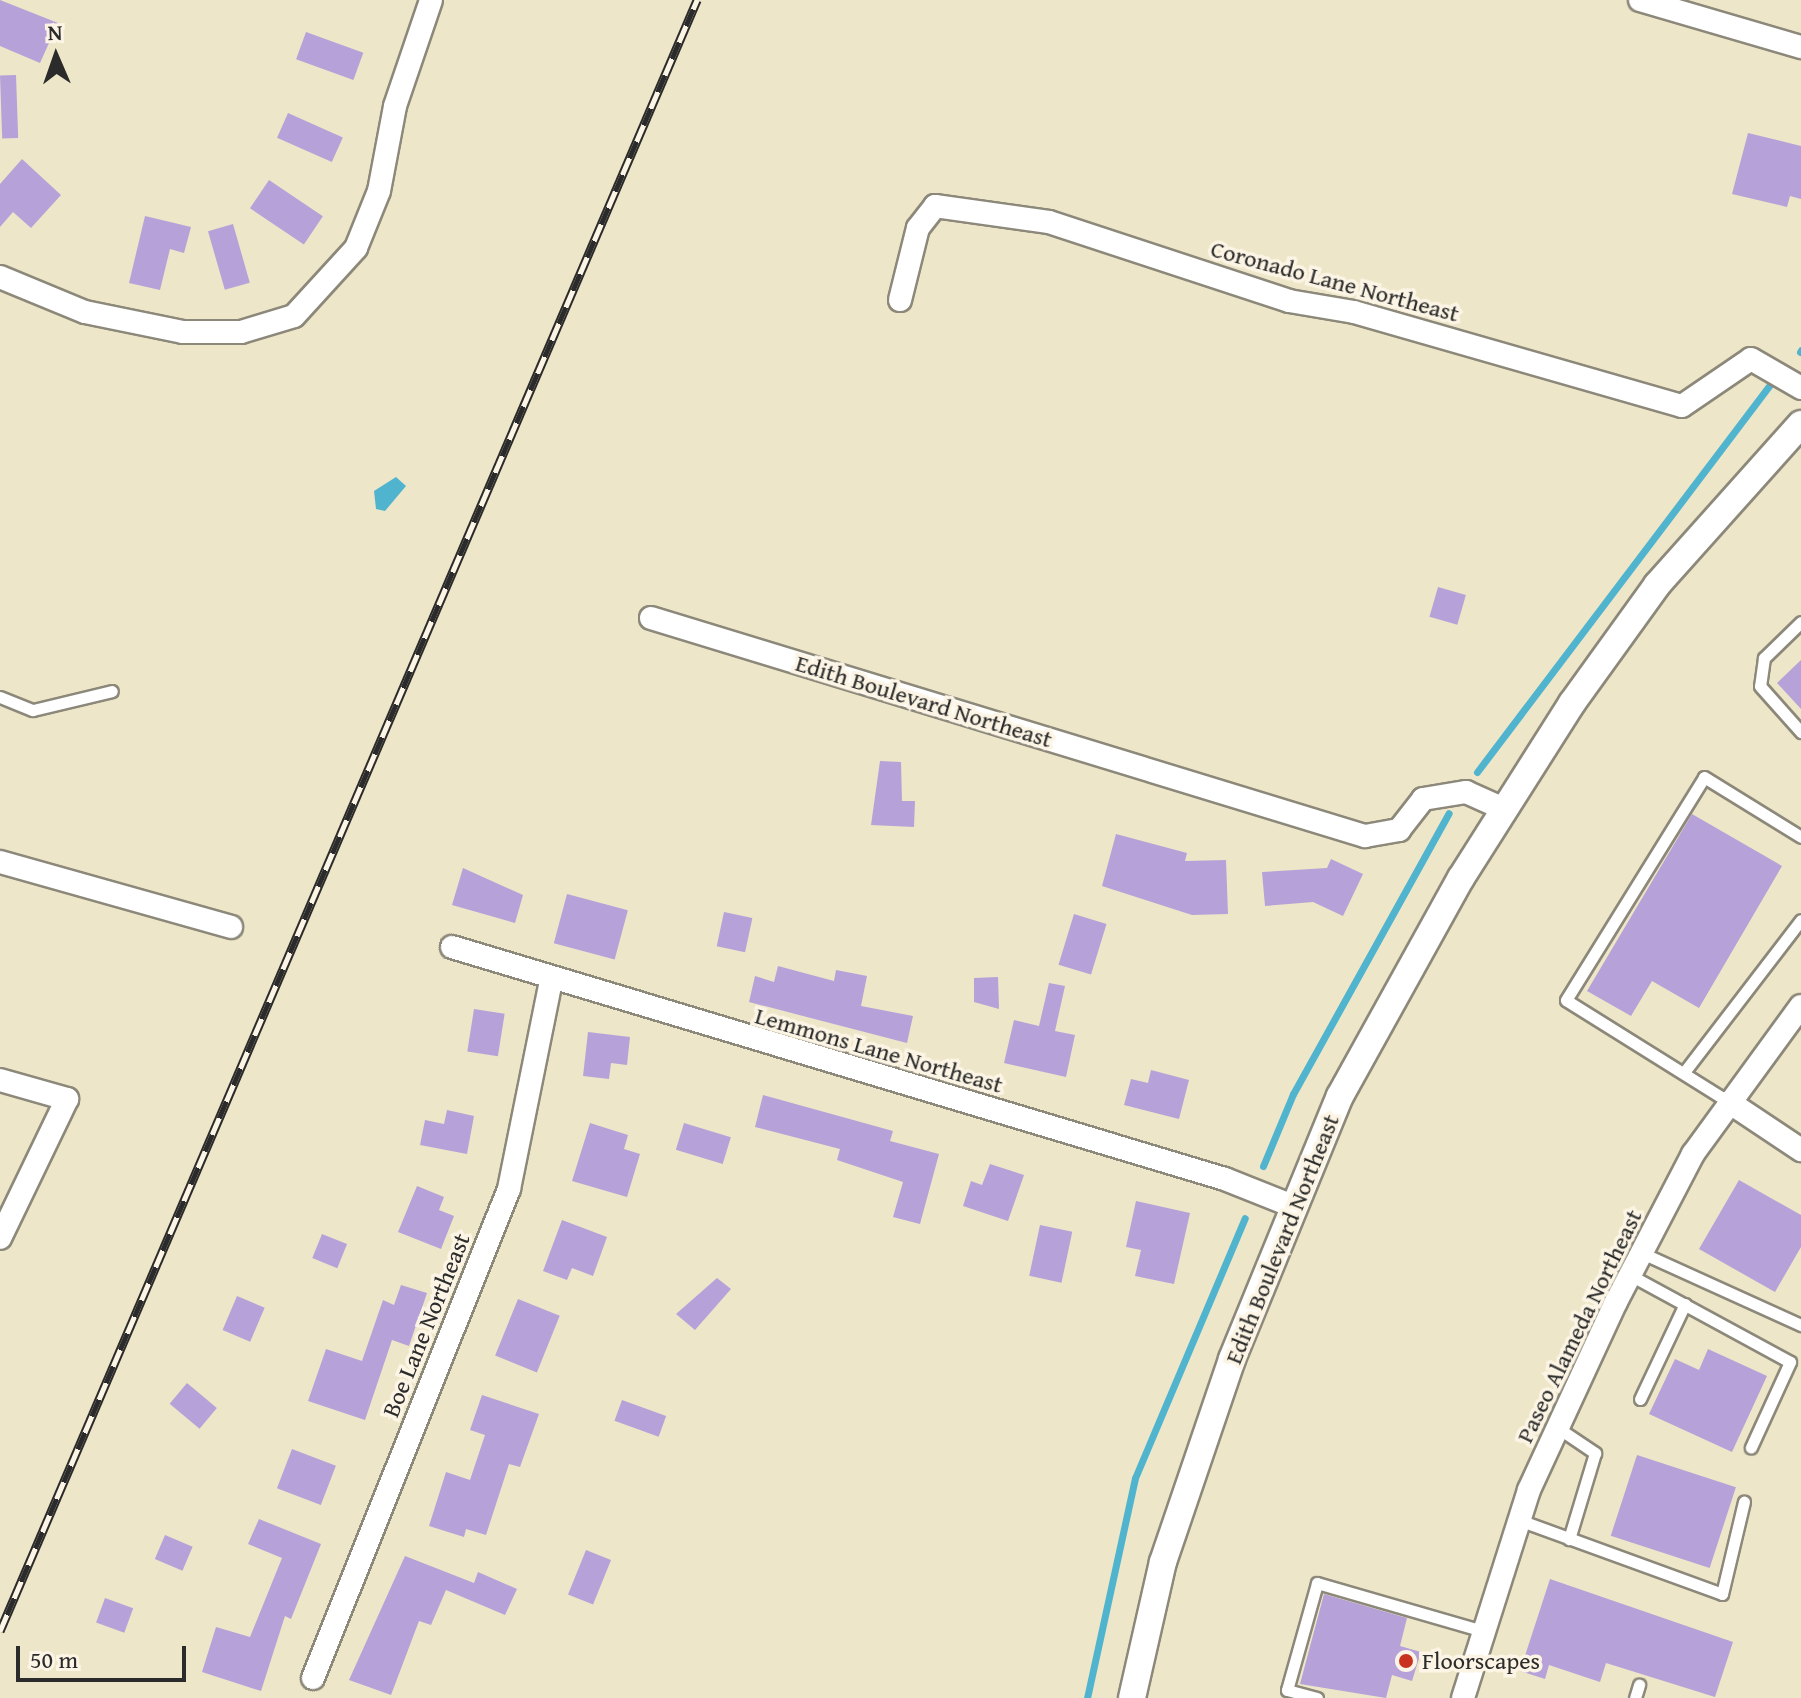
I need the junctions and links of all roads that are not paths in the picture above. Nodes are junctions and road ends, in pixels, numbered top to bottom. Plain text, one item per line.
1 (431, 0) edge
2 (1640, 0) edge
3 (1801, 47) edge
4 (0, 277) edge
5 (900, 300) dead end
6 (1801, 388) edge
7 (1801, 424) edge
8 (651, 618) dead end
9 (1801, 622) edge
10 (112, 691) dead end
11 (0, 697) edge
12 (1801, 732) edge
13 (1506, 810) junction
14 (1801, 837) edge
15 (0, 862) edge
16 (1801, 920) edge
17 (231, 927) dead end
18 (452, 947) dead end
19 (551, 981) junction
20 (1801, 1006) edge
21 (1685, 1071) junction
22 (0, 1080) edge
23 (1729, 1102) junction
24 (1801, 1150) edge
25 (1290, 1205) junction
26 (0, 1238) edge
27 (1642, 1253) junction
28 (1630, 1275) junction
29 (1685, 1304) junction
30 (1801, 1325) edge
31 (1640, 1399) dead end
32 (1558, 1428) junction
33 (1751, 1447) dead end
34 (1744, 1502) dead end
35 (1519, 1520) junction
36 (1569, 1539) junction
37 (1480, 1630) junction
38 (313, 1678) dead end
39 (1639, 1685) dead end
40 (1468, 1697) edge
41 (1132, 1698) edge
42 (1317, 1698) edge
43 (1635, 1698) edge

1 - 4 street
2 - 3 street
5 - 6 street, Coronado Lane Northeast
7 - 13 street, Edith Boulevard Northeast
8 - 13 street, Edith Boulevard Northeast
9 - 12 lane
10 - 11 lane
13 - 25 street, Edith Boulevard Northeast
14 - 21 lane
15 - 17 street
16 - 21 lane
18 - 19 street, Lemmons Lane Northeast
19 - 25 street, Lemmons Lane Northeast
19 - 38 street, Boe Lane Northeast
20 - 23 street, Paseo Alameda Northeast
21 - 23 lane
22 - 26 street
23 - 24 street
23 - 27 street, Paseo Alameda Northeast
25 - 41 street, Edith Boulevard Northeast
27 - 28 street, Paseo Alameda Northeast
27 - 30 lane
28 - 29 lane
28 - 32 street, Paseo Alameda Northeast
29 - 31 lane
29 - 33 lane
32 - 35 street, Paseo Alameda Northeast
32 - 36 lane
34 - 36 lane
35 - 36 lane
35 - 37 street, Paseo Alameda Northeast
37 - 40 street, Paseo Alameda Northeast
37 - 42 lane
39 - 43 lane

